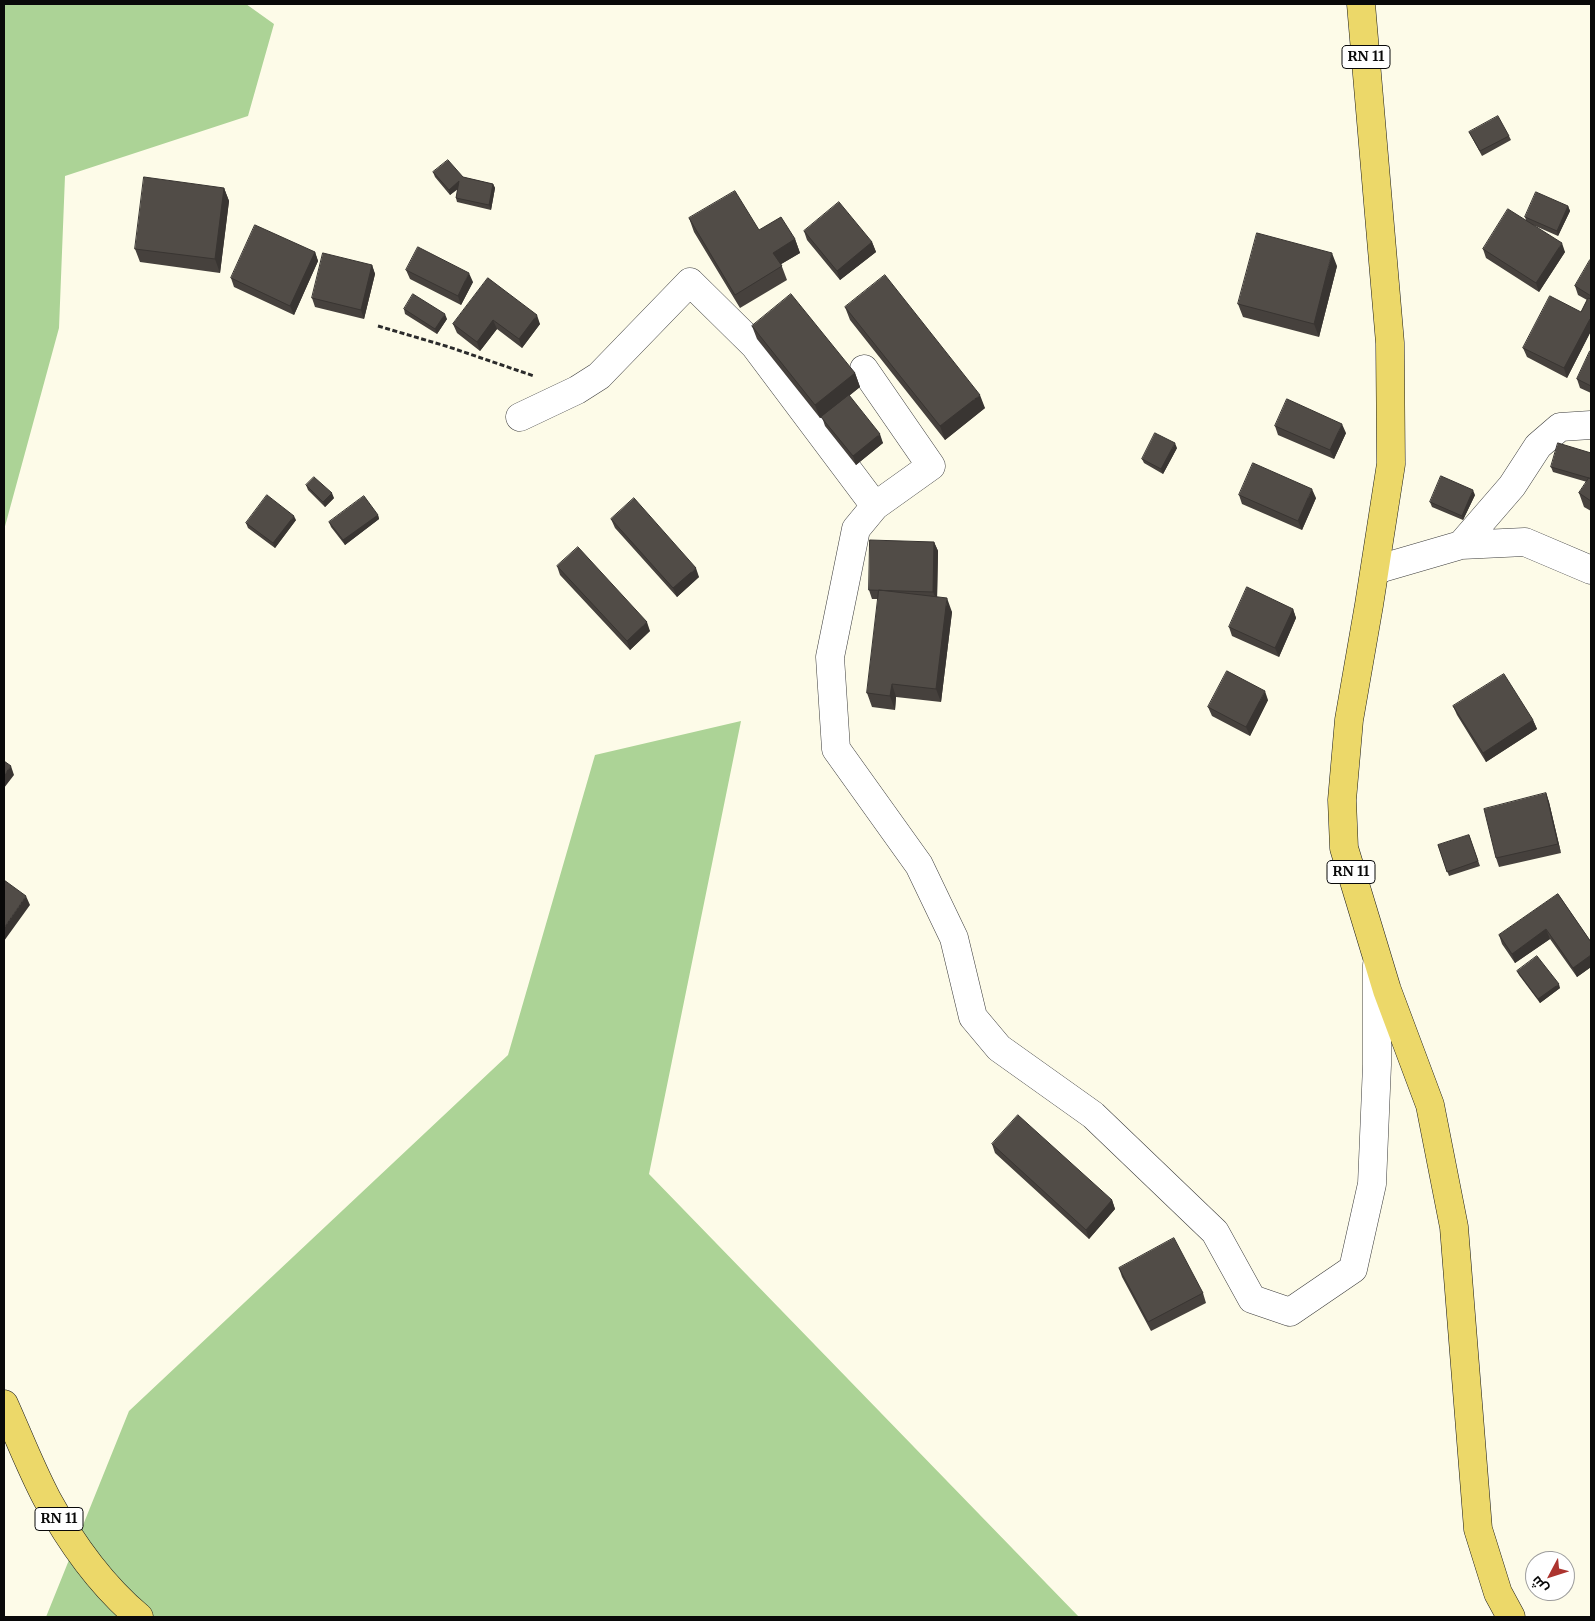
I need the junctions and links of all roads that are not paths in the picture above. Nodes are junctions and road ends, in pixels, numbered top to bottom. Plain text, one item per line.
1 (1361, 4) edge
2 (864, 369) dead end
3 (520, 417) dead end
4 (1591, 425) edge
5 (875, 506) junction
6 (1462, 545) junction
7 (1374, 570) junction
8 (1591, 570) edge
9 (1377, 959) junction
10 (4, 1404) edge
11 (139, 1617) edge
12 (1511, 1617) edge

1 - 7 main road, RN 11
2 - 5 street
3 - 5 street
4 - 6 street
5 - 9 street
6 - 7 street
6 - 8 street
7 - 9 main road, RN 11
9 - 12 main road, RN 11
10 - 11 main road, RN 11

